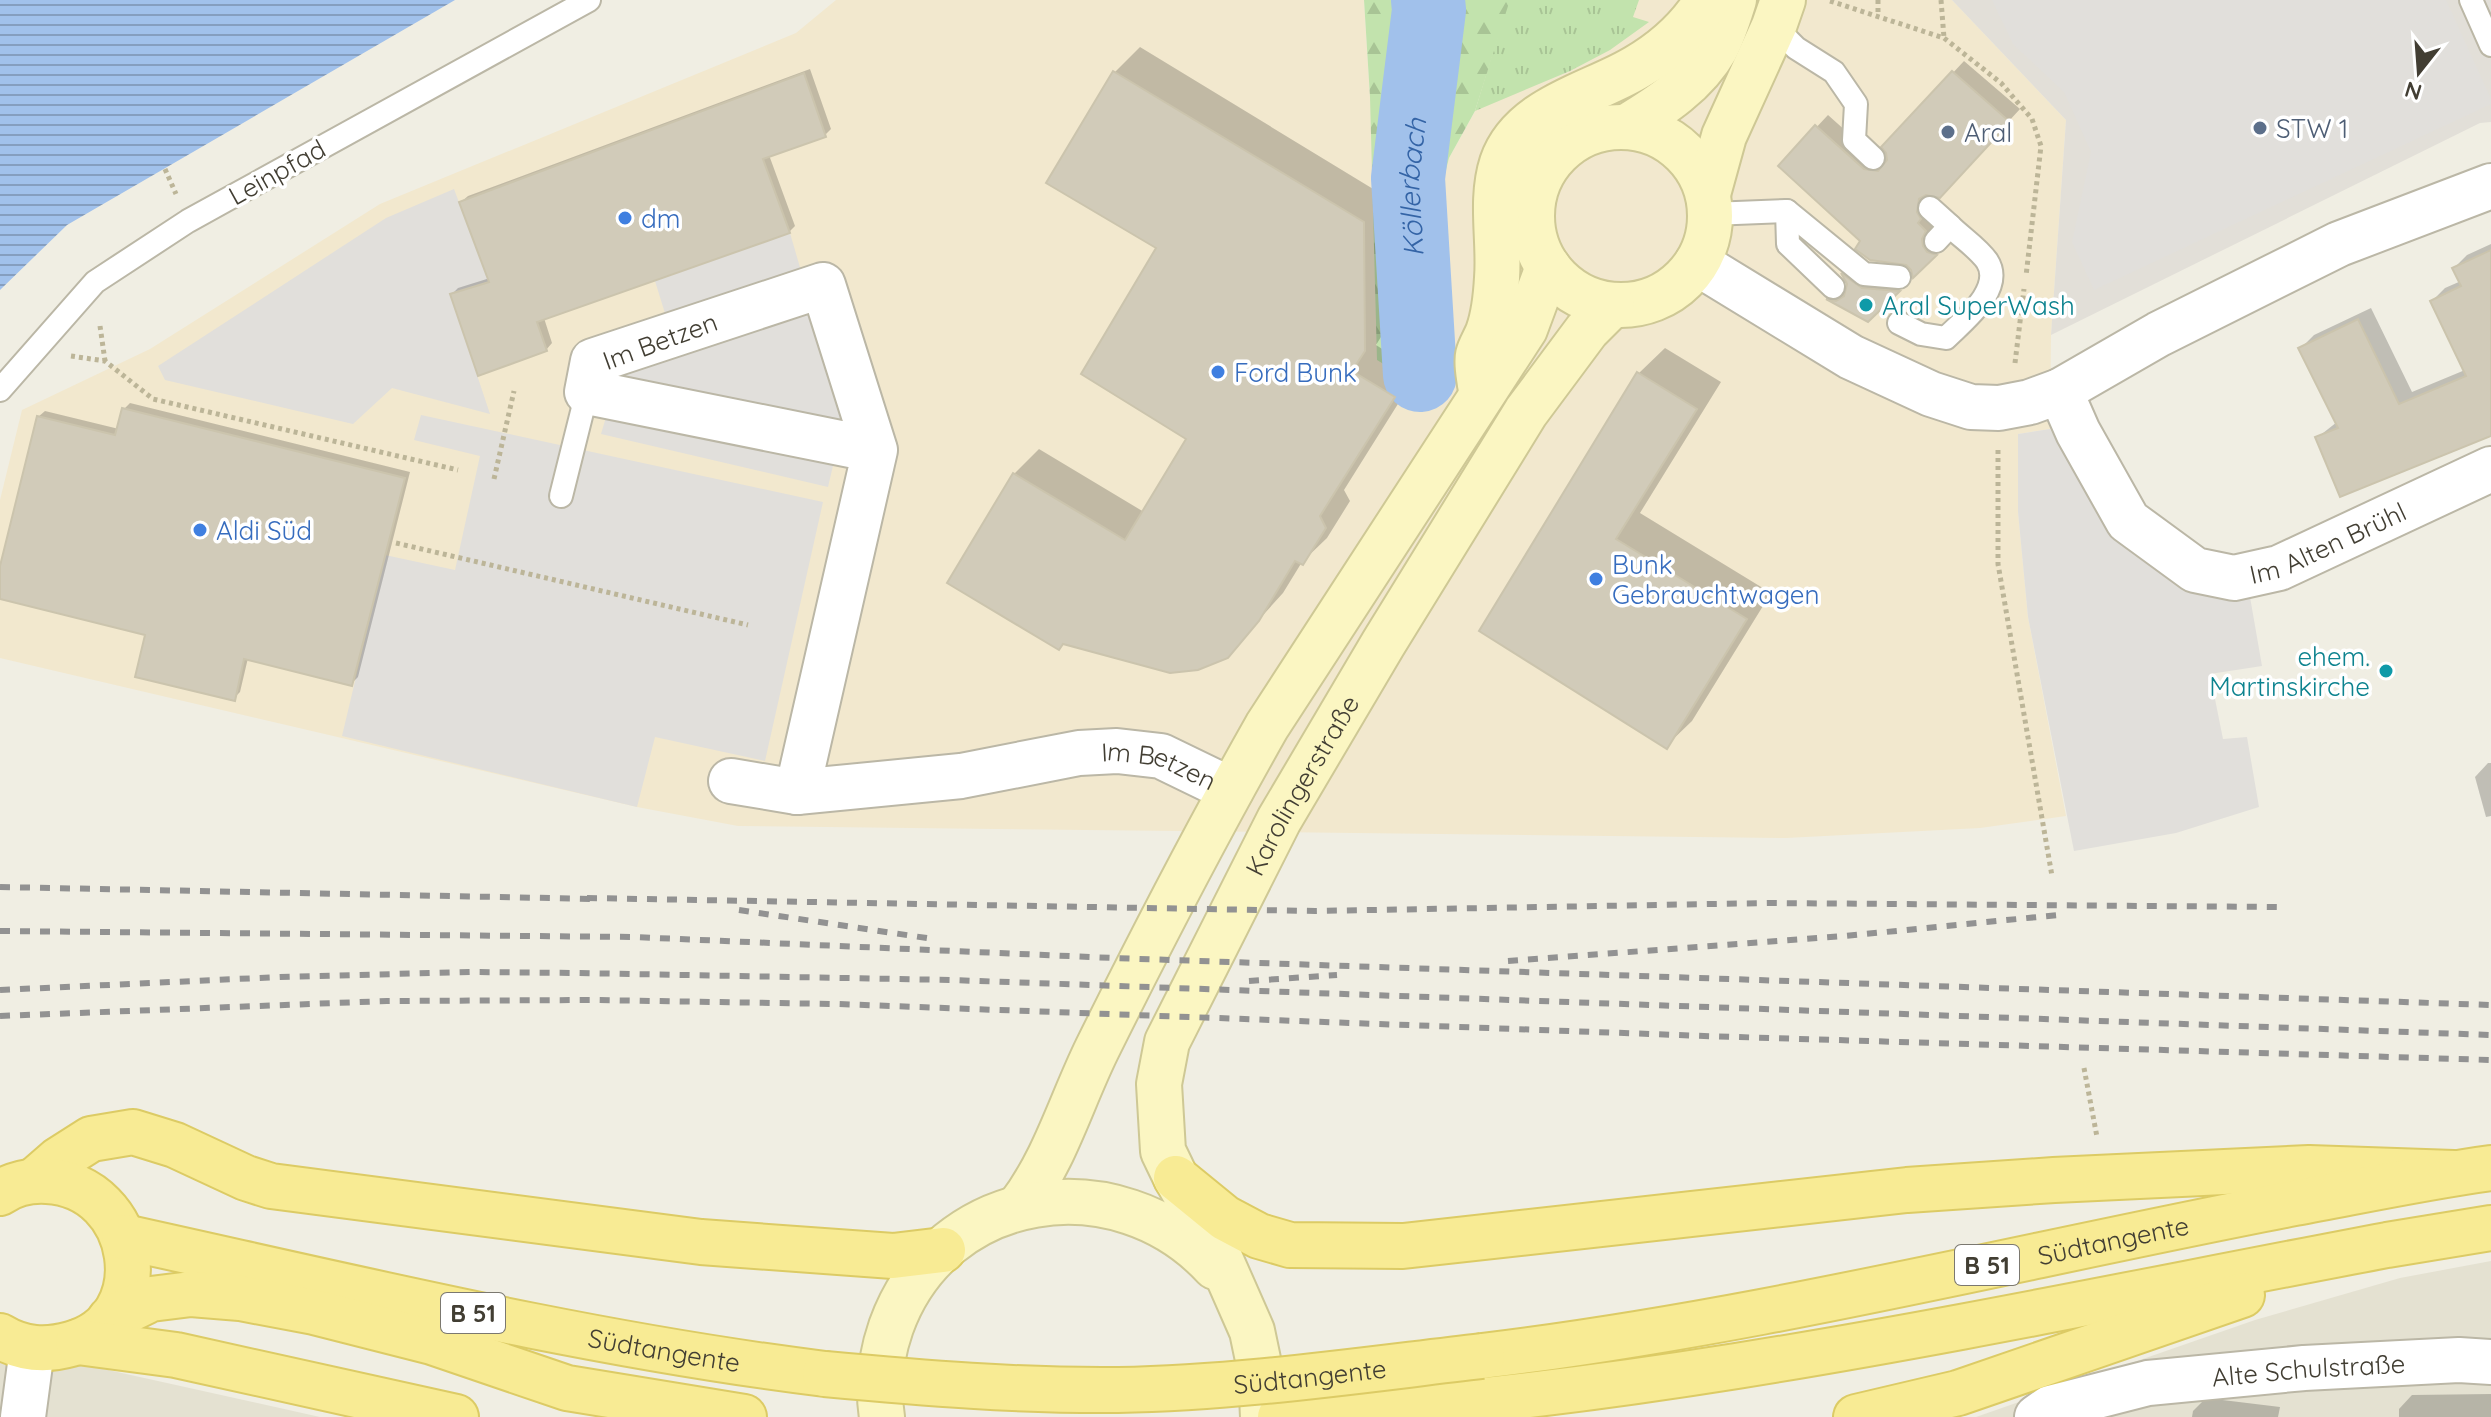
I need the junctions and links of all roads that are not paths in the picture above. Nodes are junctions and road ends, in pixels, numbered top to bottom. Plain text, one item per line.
1 (589, 0) edge
2 (1707, 0) edge
3 (1734, 0) edge
4 (2471, 0) edge
5 (1779, 13) edge
6 (2491, 45) edge
7 (1626, 127) junction
8 (1873, 158) dead end
9 (2491, 186) edge
10 (1709, 204) junction
11 (1930, 208) dead end
12 (1787, 211) junction
13 (1697, 263) junction
14 (1548, 267) junction
15 (1899, 277) dead end
16 (1833, 287) dead end
17 (1612, 305) junction
18 (1899, 323) dead end
19 (0, 390) edge
20 (2060, 391) junction
21 (587, 392) junction
22 (1481, 399) junction
23 (875, 450) junction
24 (2491, 469) edge
25 (561, 496) dead end
26 (731, 781) dead end
27 (1231, 790) junction
28 (797, 792) junction
29 (2473, 1171) edge
30 (1176, 1178) junction
31 (10, 1188) edge
32 (1019, 1207) junction
33 (2491, 1228) edge
34 (124, 1237) junction
35 (2387, 1245) junction
36 (943, 1250) junction
37 (1241, 1306) junction
38 (94, 1331) junction
39 (16, 1343) edge
40 (2491, 1362) edge
41 (2130, 1402) edge
42 (1266, 1414) edge
43 (23, 1417) edge
44 (456, 1417) edge
45 (744, 1417) edge
46 (882, 1417) edge
47 (1856, 1417) edge
48 (2037, 1417) edge

1 - 19 lane, Leinpfad
2 - 22 main road
3 - 7 main road
4 - 6 lane
5 - 8 lane
5 - 10 main road
7 - 10 main road
7 - 14 main road
9 - 20 street
10 - 12 lane
10 - 13 main road
11 - 18 lane
12 - 15 lane
12 - 16 lane
13 - 17 main road
13 - 20 street
14 - 17 main road
14 - 22 main road
17 - 30 main road, Karolingerstraße
20 - 24 street, Im Alten Brühl
21 - 23 street, Im Betzen
21 - 23 street, Im Betzen
21 - 25 lane
22 - 27 main road
23 - 28 street
26 - 28 street, Im Betzen
27 - 28 street, Im Betzen
27 - 32 main road
29 - 30 main road
29 - 34 main road, Südtangente / B 51, bridge
30 - 37 main road, Karolingerstraße
31 - 34 main road
31 - 36 main road
32 - 36 main road, Karolingerstraße
32 - 37 main road, Karolingerstraße
33 - 35 main road, Südtangente / B 51
34 - 38 main road
35 - 42 main road, Südtangente / B 51
35 - 47 main road
36 - 46 main road, Karolingerstraße
37 - 42 main road, Karolingerstraße
38 - 39 main road
38 - 44 main road
38 - 45 main road, Südtangente / B 51
39 - 43 street
40 - 41 street, Alte Schulstraße
41 - 48 street, Alte Schulstraße

